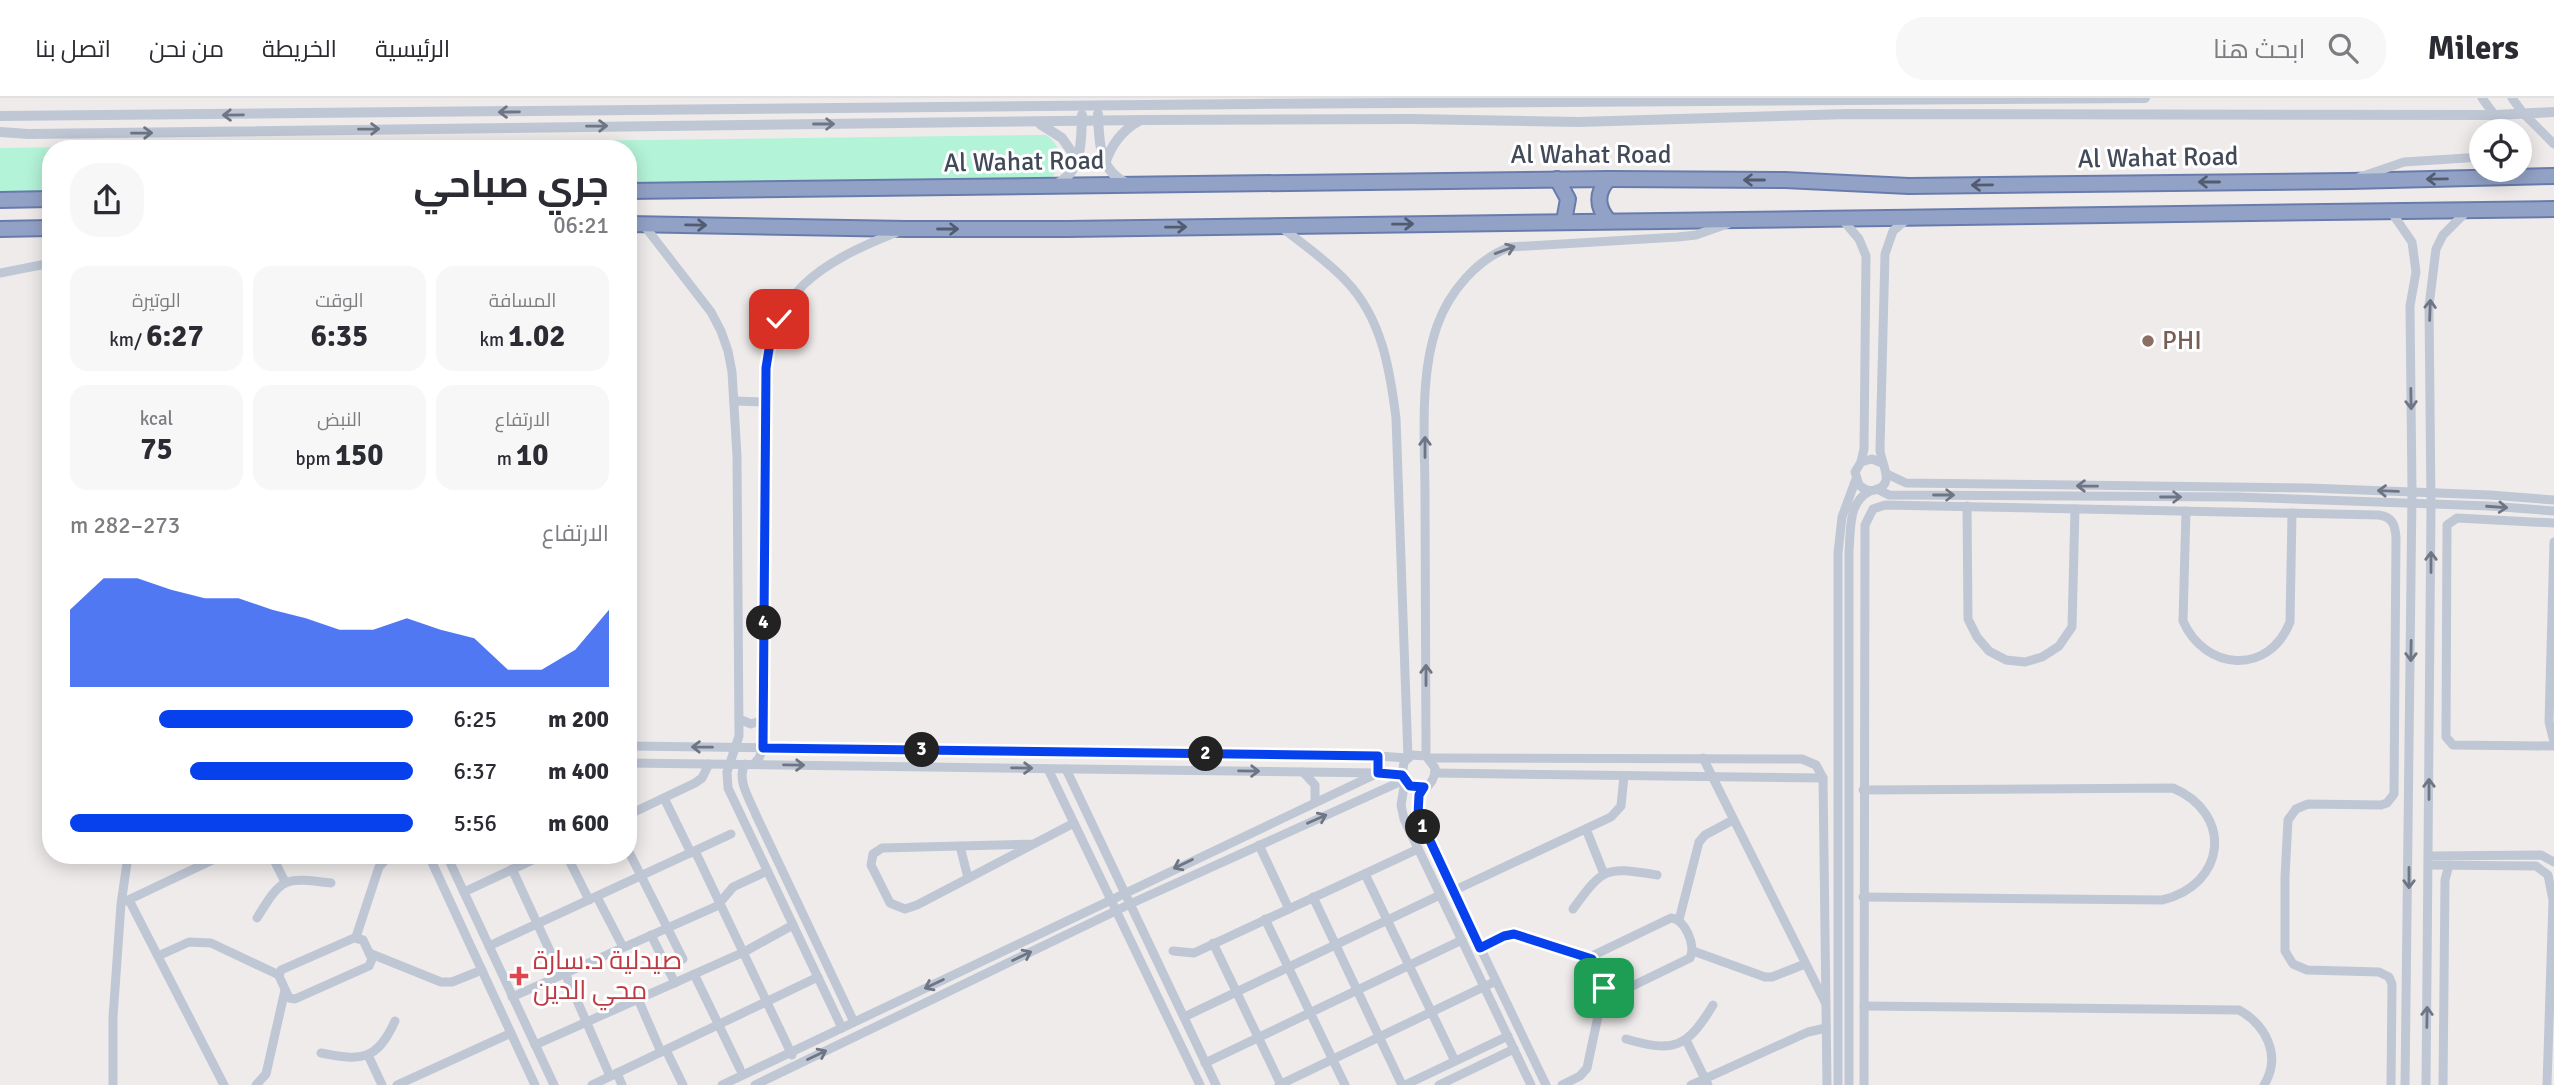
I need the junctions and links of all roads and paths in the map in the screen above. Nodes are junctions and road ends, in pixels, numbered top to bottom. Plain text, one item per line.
1 (2146, 98) edge
2 (2482, 98) edge
3 (2512, 98) edge
4 (1562, 101) junction
5 (1577, 101) junction
6 (1251, 104) junction
7 (1082, 105) junction
8 (1098, 105) junction
9 (1226, 105) junction
10 (690, 110) junction
11 (2554, 112) edge
12 (2523, 113) junction
13 (265, 115) junction
14 (2496, 115) junction
15 (0, 116) edge
16 (2498, 119) edge
17 (1142, 120) junction
18 (1082, 121) junction
19 (1098, 121) junction
20 (1226, 121) junction
21 (1251, 121) junction
22 (1563, 122) junction
23 (1578, 122) junction
24 (1038, 123) junction
25 (690, 125) junction
26 (266, 131) junction
27 (0, 132) edge
28 (2554, 144) edge
29 (2469, 158) edge
30 (1078, 161) junction
31 (1105, 164) junction
32 (2554, 176) edge
33 (1557, 179) junction
34 (1609, 179) junction
35 (2350, 181) junction
36 (1131, 185) junction
37 (1050, 187) junction
38 (637, 191) edge
39 (42, 199) edge
40 (0, 200) edge
41 (2554, 209) edge
42 (2467, 211) junction
43 (2392, 212) junction
44 (1841, 218) junction
45 (1910, 218) junction
46 (1737, 219) junction
47 (1564, 221) junction
48 (1609, 221) junction
49 (637, 224) edge
50 (637, 225) edge
51 (1280, 226) junction
52 (42, 228) edge
53 (0, 229) edge
54 (906, 229) junction
55 (42, 265) edge
56 (0, 273) edge
57 (2432, 281) junction
58 (2415, 282) junction
59 (2411, 354) junction
60 (2430, 354) junction
61 (1865, 364) junction
62 (1882, 364) junction
63 (1865, 395) junction
64 (1881, 395) junction
65 (734, 401) junction
66 (765, 401) junction
67 (1861, 462) junction
68 (1882, 463) junction
69 (1887, 474) junction
70 (1856, 479) junction
71 (2309, 488) junction
72 (1874, 490) junction
73 (2412, 492) junction
74 (2431, 493) junction
75 (2022, 496) junction
76 (2237, 497) junction
77 (2310, 499) junction
78 (2550, 500) edge
79 (2412, 503) junction
80 (2431, 504) junction
81 (1967, 506) junction
82 (2022, 508) junction
83 (2075, 509) junction
84 (2186, 511) junction
85 (2550, 511) edge
86 (2237, 512) junction
87 (2292, 513) junction
88 (2554, 523) edge
89 (2554, 542) edge
90 (738, 719) junction
91 (763, 720) junction
92 (2554, 744) edge
93 (637, 746) edge
94 (736, 748) junction
95 (763, 748) junction
96 (932, 750) junction
97 (1850, 752) junction
98 (1864, 753) junction
99 (1198, 754) junction
100 (1378, 756) junction
101 (1428, 757) junction
102 (1408, 758) junction
103 (1703, 758) junction
104 (637, 763) edge
105 (709, 764) junction
106 (730, 764) junction
107 (750, 764) junction
108 (932, 767) junction
109 (1048, 769) junction
110 (1066, 769) junction
111 (1197, 771) junction
112 (1303, 772) junction
113 (1378, 773) junction
114 (1435, 773) junction
115 (1624, 776) junction
116 (1712, 777) junction
117 (1823, 778) junction
118 (1403, 779) junction
119 (1424, 787) junction
120 (1863, 790) junction
121 (1377, 792) junction
122 (664, 798) junction
123 (2391, 799) junction
124 (2409, 799) junction
125 (1315, 802) junction
126 (1401, 805) junction
127 (637, 811) edge
128 (1418, 815) junction
129 (1404, 819) junction
130 (1733, 820) junction
131 (759, 821) junction
132 (1074, 823) junction
133 (745, 828) junction
134 (1586, 829) junction
135 (732, 834) dead end
136 (1034, 844) junction
137 (1259, 845) junction
138 (960, 846) junction
139 (1218, 848) junction
140 (1418, 849) junction
141 (693, 852) junction
142 (1225, 860) junction
143 (2429, 861) junction
144 (2554, 862) edge
145 (127, 864) edge
146 (204, 864) edge
147 (276, 864) edge
148 (382, 864) edge
149 (432, 864) edge
150 (450, 864) edge
151 (524, 864) edge
152 (572, 864) edge
153 (635, 864) edge
154 (2449, 865) junction
155 (513, 869) junction
156 (453, 870) junction
157 (767, 871) junction
158 (1366, 874) junction
159 (1604, 874) junction
160 (1657, 875) dead end
161 (641, 876) junction
162 (438, 877) junction
163 (968, 878) junction
164 (285, 882) junction
165 (331, 883) dead end
166 (1453, 891) junction
167 (464, 892) junction
168 (1125, 892) junction
169 (1440, 895) junction
170 (1313, 897) junction
171 (1863, 897) junction
172 (593, 898) junction
173 (2553, 898) edge
174 (1111, 899) junction
175 (719, 901) junction
176 (125, 902) junction
177 (1130, 904) junction
178 (1838, 906) junction
179 (1849, 906) junction
180 (1289, 909) junction
181 (1573, 909) dead end
182 (1116, 911) junction
183 (2409, 917) junction
184 (257, 918) dead end
185 (2428, 918) junction
186 (1265, 919) junction
187 (1388, 920) junction
188 (1679, 920) junction
189 (538, 924) junction
190 (793, 925) junction
191 (667, 928) junction
192 (651, 935) junction
193 (356, 937) junction
194 (1462, 940) junction
195 (1213, 943) junction
196 (1336, 945) junction
197 (489, 946) junction
198 (623, 947) junction
199 (1480, 948) junction
200 (1173, 951) dead end
201 (1693, 951) junction
202 (744, 952) junction
203 (369, 953) junction
204 (158, 956) junction
205 (683, 959) dead end
206 (1592, 959) junction
207 (1805, 964) junction
208 (1409, 965) junction
209 (968, 967) junction
210 (1288, 968) junction
211 (482, 970) junction
212 (563, 974) junction
213 (694, 974) junction
214 (279, 975) junction
215 (817, 976) junction
216 (2554, 978) edge
217 (974, 979) junction
218 (1496, 981) junction
219 (675, 983) junction
220 (1484, 987) junction
221 (1604, 988) junction
222 (285, 990) junction
223 (1357, 990) junction
224 (1236, 992) junction
225 (2548, 993) junction
226 (512, 997) junction
227 (638, 999) junction
228 (767, 1001) junction
229 (1826, 1003) junction
230 (1713, 1005) dead end
231 (1864, 1006) junction
232 (1431, 1012) junction
233 (1310, 1013) junction
234 (395, 1021) dead end
235 (854, 1022) junction
236 (1186, 1022) junction
237 (586, 1023) junction
238 (718, 1024) junction
239 (842, 1028) junction
240 (1826, 1028) junction
241 (511, 1032) junction
242 (1175, 1033) junction
243 (1508, 1036) junction
244 (1380, 1037) junction
245 (1258, 1038) junction
246 (1626, 1039) dead end
247 (1686, 1040) junction
248 (535, 1045) junction
249 (1514, 1049) junction
250 (663, 1051) junction
251 (1849, 1051) junction
252 (1863, 1051) junction
253 (791, 1052) junction
254 (321, 1053) dead end
255 (369, 1055) junction
256 (1333, 1059) junction
257 (1455, 1061) junction
258 (1205, 1063) junction
259 (797, 1065) junction
260 (740, 1069) dead end
261 (613, 1075) junction
262 (1706, 1082) edge
263 (114, 1085) edge
264 (224, 1085) edge
265 (256, 1085) edge
266 (382, 1085) edge
267 (400, 1085) edge
268 (535, 1085) edge
269 (554, 1085) edge
270 (592, 1085) edge
271 (622, 1085) edge
272 (683, 1085) edge
273 (722, 1085) edge
274 (755, 1085) edge
275 (1200, 1085) edge
276 (1216, 1085) edge
277 (1280, 1085) edge
278 (1345, 1085) edge
279 (1404, 1085) edge
280 (1439, 1085) edge
281 (1531, 1085) edge
282 (1546, 1085) edge
283 (1562, 1085) edge
284 (1692, 1085) edge
285 (1827, 1085) edge
286 (1838, 1085) edge
287 (1849, 1085) edge
288 (1864, 1085) edge
289 (2264, 1085) edge
290 (2391, 1085) edge
291 (2405, 1085) edge
292 (2426, 1085) edge
293 (2443, 1085) edge
294 (2547, 1085) edge

1 - 5 street
2 - 14 street
3 - 12 street
4 - 5 street
4 - 6 street
4 - 22 street
5 - 23 street
6 - 9 street
6 - 21 street
7 - 8 street
7 - 10 street
7 - 18 street
8 - 9 street
8 - 19 street
9 - 20 street
10 -> 13 street
10 - 25 street
11 - 12 street
12 - 14 street
12 - 28 street
13 -> 15 street
13 - 26 street
14 - 16 street
14 - 23 street
17 - 19 street
17 - 20 street
17 - 31 street
18 - 19 street
18 - 24 street
18 - 30 street
19 - 31 street
20 - 21 street
21 - 22 street
22 - 23 street
25 -> 24 street
24 - 30 street
26 -> 25 street
27 -> 26 street
29 - 35 street
30 - 37 street
31 - 36 street
32 -> 35 highway, Al Wahat Road
33 - 34 highway, Al Wahat Road
33 - 36 highway, Al Wahat Road
33 - 47 highway
35 -> 34 highway, Al Wahat Road
34 - 48 highway
36 - 37 highway, Al Wahat Road
37 - 38 highway, Al Wahat Road
39 - 40 highway
41 - 42 highway
42 - 43 highway
42 - 57 street
43 - 45 highway
43 - 58 street
44 - 45 highway
44 - 46 highway
44 - 61 street
45 - 62 street
46 - 48 highway
101 -> 46 street
47 - 48 highway
51 -> 47 highway
49 -> 54 highway
50 - 65 street
54 -> 51 highway
51 - 102 street
52 - 53 highway
54 - 66 street
55 - 56 street
57 - 58 street
60 -> 57 street
58 - 59 street
59 - 60 street
59 -> 73 street
60 - 74 street
61 - 62 street
61 - 63 street
62 - 64 street
63 - 64 street
63 - 67 street
64 - 68 street
65 - 66 street
65 - 90 street
66 - 91 street
67 - 68 street
67 - 70 street
68 - 69 street
71 -> 69 street
69 - 72 street
70 - 72 street
70 - 178 street
73 -> 71 street
71 - 77 street
72 -> 75 street
72 - 97 street
73 - 74 street
73 - 79 street
74 - 78 street
74 - 80 street
75 -> 76 street
75 - 82 street
76 - 77 street
76 - 86 street
77 - 79 street
78 - 85 street
79 - 80 street
79 -> 124 street
80 -> 85 street
143 -> 80 street
81 - 82 street
81 - 83 street
81 - 98 street
82 - 83 street
83 - 84 street
84 - 86 street
84 - 87 street
86 - 87 street
87 - 123 street
88 - 92 street
89 - 92 street
90 - 91 street
90 - 94 street
91 - 95 street
94 -> 93 street
94 - 95 street
94 - 106 street
95 - 96 street
95 - 107 street
96 - 99 street
96 - 108 street
97 - 98 street
97 - 179 street
98 - 120 street
99 - 100 street
99 - 111 street
100 - 102 street
100 - 113 street
101 - 102 street
101 - 103 street
101 - 114 street
102 - 118 street
103 - 116 street
103 - 117 street
104 - 105 street
105 - 106 street
105 - 122 street
106 - 107 street
106 - 133 street
107 -> 108 street
107 - 131 street
108 -> 109 street
109 - 110 street
109 - 132 street
110 - 111 street
110 - 168 street
111 -> 112 street
112 - 113 street
112 - 125 street
113 - 118 street
113 - 125 street
114 - 115 street
114 - 119 street
115 - 116 street
115 - 134 street
116 - 117 street
116 - 130 street
117 - 229 street
118 - 119 street
118 - 121 street
118 - 126 street
119 - 128 street
120 - 171 street
120 - 171 street
121 - 126 street
137 -> 121 street
122 - 127 street
122 - 141 street
123 - 124 street
123 - 290 street
124 -> 183 street
125 - 139 street
126 - 129 street
128 - 129 street
128 - 166 street
129 - 140 street
130 - 188 street
130 - 207 street
131 - 133 street
131 - 235 street
132 - 136 street
132 - 174 street
133 - 157 street
134 - 159 street
134 - 166 street
135 - 141 street
136 - 138 street
136 - 163 street
137 - 142 street
137 - 180 street
138 - 163 street
138 - 163 street
139 - 142 street
139 -> 168 street
140 - 158 street
140 - 169 street
141 - 161 street
141 - 175 street
142 - 177 street
143 - 144 street
143 - 154 street
143 - 185 street
145 - 176 street
146 - 176 street
147 - 164 street
148 - 193 street
149 - 162 street
150 - 156 street
151 - 155 street
152 - 172 street
153 - 161 street
154 - 173 street
154 - 293 street
155 - 167 street
155 - 189 street
156 - 162 street
156 - 167 street
157 - 175 street
157 - 190 street
158 - 170 street
158 - 187 street
159 - 160 street
159 - 181 street
161 - 172 street
161 - 191 street
162 - 211 street
164 - 165 street
164 - 184 street
166 - 199 street
167 - 197 street
168 - 174 street
168 - 177 street
169 - 187 street
169 - 194 street
170 - 180 street
170 - 196 street
171 - 231 street
172 - 189 street
172 - 198 street
173 - 225 street
174 - 182 street
174 - 209 street
175 - 191 street
175 - 202 street
176 - 204 street
176 - 263 street
177 - 182 street
177 - 236 street
178 - 179 street
178 - 286 street
179 - 251 street
180 - 186 street
217 -> 182 street
182 - 242 street
183 - 185 street
183 - 291 street
292 -> 185 street
186 - 195 street
186 - 210 street
187 - 196 street
187 - 208 street
188 - 201 street
188 - 206 street
189 - 197 street
189 - 212 street
190 - 202 street
190 - 215 street
191 - 192 street
191 - 205 street
192 - 198 street
192 - 219 street
193 - 203 street
193 - 214 street
194 - 208 street
194 - 220 street
195 - 200 street
195 - 224 street
196 - 210 street
196 - 223 street
197 - 226 street
198 - 212 street
199 - 206 street
199 - 218 street
201 - 207 street
201 - 221 street
202 - 213 street
202 - 228 street
203 - 211 street
203 - 222 street
204 - 214 street
204 - 264 street
206 - 221 street
207 - 229 street
208 - 223 street
208 - 232 street
209 - 217 street
209 -> 235 street
210 - 224 street
210 - 233 street
211 - 241 street
212 - 226 street
212 - 237 street
213 - 219 street
213 - 238 street
214 - 222 street
215 - 228 street
215 - 239 street
216 - 225 street
259 -> 217 street
218 - 220 street
218 - 282 street
219 - 227 street
220 - 232 street
220 - 243 street
221 - 283 street
222 - 265 street
223 - 233 street
223 - 244 street
224 - 236 street
224 - 245 street
225 - 294 street
226 - 248 street
227 - 237 street
227 - 250 street
228 - 238 street
228 - 253 street
229 - 240 street
230 - 247 street
231 - 252 street
231 - 289 street
232 - 244 street
232 - 257 street
233 - 245 street
233 - 256 street
234 - 255 street
235 - 239 street
236 - 242 street
236 - 258 street
237 - 248 street
237 - 261 street
238 - 250 street
238 - 260 street
239 - 253 street
240 - 262 street
240 - 285 street
241 - 267 street
241 - 268 street
242 - 275 street
243 - 249 street
243 - 257 street
244 - 256 street
244 - 279 street
245 - 258 street
245 - 277 street
246 - 247 street
247 - 262 street
248 - 269 street
249 - 280 street
249 - 281 street
250 - 261 street
250 - 272 street
251 - 252 street
251 - 287 street
252 - 288 street
253 - 259 street
253 - 273 street
254 - 255 street
255 - 266 street
256 - 277 street
256 - 278 street
257 - 279 street
258 - 276 street
259 - 274 street
261 - 270 street
261 - 271 street
262 - 284 street

